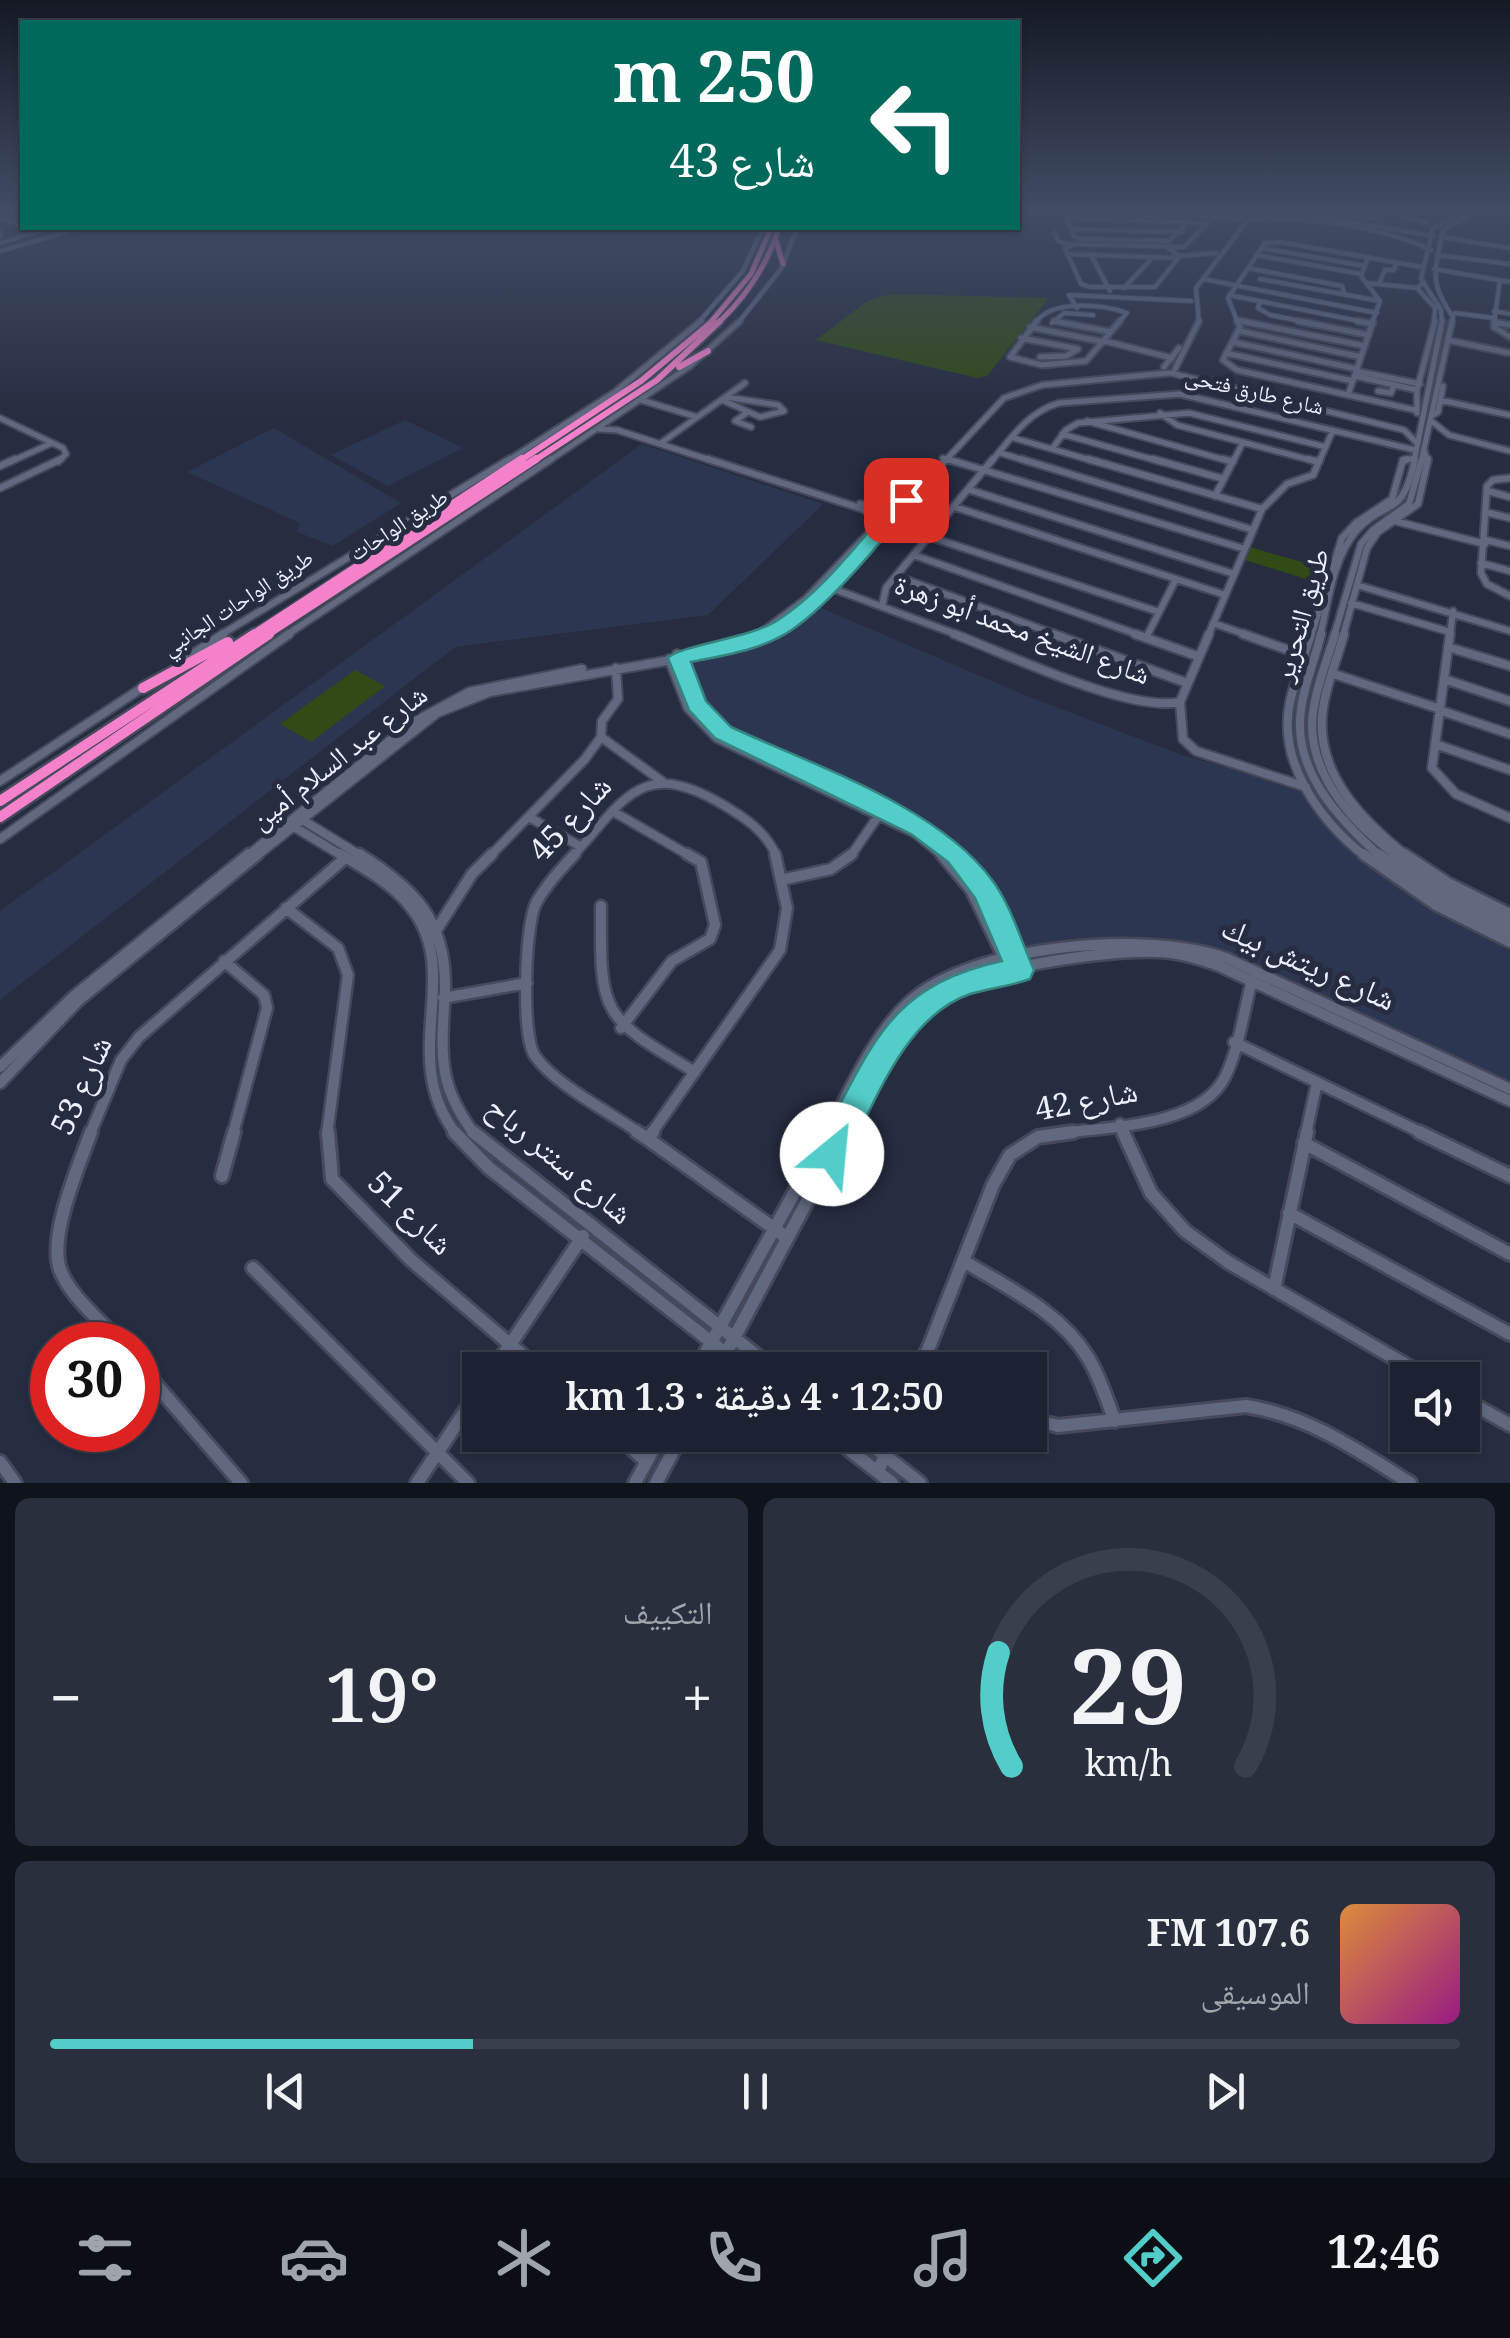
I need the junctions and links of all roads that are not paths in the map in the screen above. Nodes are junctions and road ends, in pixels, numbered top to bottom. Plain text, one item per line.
1 (735, 281) edge
2 (744, 281) edge
3 (755, 281) edge
4 (770, 281) edge
5 (1081, 281) edge
6 (1105, 281) edge
7 (1130, 281) edge
8 (1160, 281) edge
9 (1197, 281) edge
10 (1201, 281) edge
11 (1215, 281) edge
12 (1239, 281) edge
13 (1272, 281) edge
14 (1317, 281) edge
15 (1380, 281) edge
16 (1399, 281) edge
17 (1422, 281) edge
18 (1423, 281) edge
19 (1434, 281) edge
20 (1500, 281) edge
21 (1366, 283) joint
22 (1379, 284) junction
23 (1236, 285) junction
24 (1108, 287) junction
25 (1124, 288) junction
26 (1498, 291) junction
27 (1510, 293) edge
28 (1345, 295) junction
29 (1113, 296) junction
30 (1229, 296) junction
31 (1074, 300) junction
32 (1380, 301) junction
33 (1496, 301) junction
34 (1260, 302) junction
35 (1430, 302) junction
36 (1192, 303) junction
37 (1510, 304) edge
38 (1438, 305) junction
39 (1098, 308) junction
40 (1377, 312) junction
41 (1510, 314) edge
42 (1093, 315) junction
43 (1494, 317) junction
44 (1238, 320) junction
45 (1054, 321) junction
46 (1373, 324) junction
47 (1510, 325) edge
48 (1030, 327) junction
49 (1084, 327) junction
50 (1046, 330) junction
51 (1240, 331) junction
52 (1111, 332) junction
53 (1447, 332) junction
54 (1370, 335) junction
55 (1190, 337) junction
56 (1510, 337) edge
57 (1021, 338) junction
58 (1086, 338) junction
59 (1104, 342) junction
60 (1233, 342) junction
61 (1051, 344) junction
62 (1366, 346) junction
63 (1078, 349) junction
64 (708, 352) junction
65 (1226, 352) junction
66 (1510, 352) edge
67 (1040, 357) junction
68 (1362, 357) junction
69 (654, 362) junction
70 (1033, 365) junction
71 (1169, 368) junction
72 (1432, 369) junction
73 (1355, 374) junction
74 (1422, 374) junction
75 (657, 380) junction
76 (641, 381) junction
77 (1382, 382) junction
78 (747, 384) dead end
79 (1394, 384) junction
80 (1419, 387) junction
81 (1378, 391) junction
82 (1348, 394) junction
83 (1433, 396) junction
84 (726, 399) junction
85 (641, 400) junction
86 (1375, 400) junction
87 (738, 403) junction
88 (748, 412) junction
89 (1160, 413) junction
90 (1510, 415) edge
91 (1419, 416) junction
92 (697, 417) junction
93 (0, 418) edge
94 (1431, 418) junction
95 (612, 419) junction
96 (1087, 421) junction
97 (751, 427) dead end
98 (1403, 428) junction
99 (595, 430) junction
100 (1333, 430) junction
101 (1442, 432) junction
102 (1062, 434) junction
103 (1014, 438) junction
104 (1447, 439) junction
105 (1243, 442) junction
106 (52, 443) junction
107 (666, 443) junction
108 (1326, 447) junction
109 (1052, 448) junction
110 (1419, 448) junction
111 (1510, 452) edge
112 (1001, 453) junction
113 (942, 458) junction
114 (1233, 462) junction
115 (1319, 462) junction
116 (522, 464) junction
117 (0, 466) edge
118 (986, 471) junction
119 (508, 473) junction
120 (1414, 473) junction
121 (1510, 478) edge
122 (1224, 479) junction
123 (0, 488) edge
124 (970, 490) junction
125 (1488, 491) junction
126 (1216, 496) junction
127 (1510, 497) edge
128 (899, 500) junction
129 (955, 507) junction
130 (1262, 509) junction
131 (872, 510) junction
132 (1489, 513) junction
133 (1510, 518) edge
134 (1395, 521) junction
135 (873, 528) junction
136 (1254, 530) junction
137 (1381, 530) junction
138 (1368, 532) junction
139 (930, 536) junction
140 (1486, 542) junction
141 (1510, 546) edge
142 (1245, 550) junction
143 (1346, 553) junction
144 (914, 555) junction
145 (1335, 558) junction
146 (1481, 563) junction
147 (1358, 566) junction
148 (1510, 570) edge
149 (1234, 574) junction
150 (896, 576) junction
151 (1176, 579) junction
152 (1357, 583) junction
153 (826, 586) junction
154 (1225, 595) junction
155 (1510, 596) edge
156 (1326, 599) junction
157 (1353, 603) junction
158 (882, 606) junction
159 (1342, 606) junction
160 (1159, 612) junction
161 (1453, 612) junction
162 (269, 622) junction
163 (1213, 623) junction
164 (1510, 630) edge
165 (1450, 632) junction
166 (1147, 637) junction
167 (1448, 647) junction
168 (673, 656) junction
169 (1196, 656) junction
170 (1305, 656) junction
171 (1510, 666) edge
172 (616, 668) junction
173 (1334, 674) junction
174 (1444, 679) junction
175 (1309, 681) junction
176 (1186, 683) junction
177 (1320, 684) junction
178 (142, 688) junction
179 (1306, 692) junction
180 (1318, 696) junction
181 (1510, 701) edge
182 (1180, 702) junction
183 (1440, 709) junction
184 (1314, 710) junction
185 (1300, 716) junction
186 (1321, 722) junction
187 (1285, 726) junction
188 (1510, 734) edge
189 (601, 737) junction
190 (1435, 744) junction
191 (1510, 770) edge
192 (2, 779) edge
193 (663, 782) junction
194 (1306, 786) junction
195 (0, 801) edge
196 (614, 812) junction
197 (880, 813) junction
198 (529, 817) junction
199 (0, 818) edge
200 (1510, 818) edge
201 (294, 821) junction
202 (0, 839) edge
203 (580, 848) junction
204 (344, 859) junction
205 (363, 865) junction
206 (781, 880) junction
207 (601, 906) dead end
208 (286, 908) junction
209 (1510, 918) edge
210 (437, 930) junction
211 (1510, 931) edge
212 (1510, 942) edge
213 (224, 961) junction
214 (1013, 965) junction
215 (1253, 976) junction
216 (528, 982) junction
217 (75, 999) junction
218 (437, 999) junction
219 (621, 1028) junction
220 (1234, 1042) junction
221 (0, 1067) edge
222 (695, 1072) junction
223 (0, 1082) edge
224 (1316, 1082) junction
225 (1510, 1089) edge
226 (1510, 1101) edge
227 (1120, 1124) junction
228 (648, 1139) junction
229 (1304, 1144) junction
230 (222, 1176) dead end
231 (1510, 1176) edge
232 (1290, 1213) junction
233 (774, 1228) junction
234 (585, 1234) junction
235 (786, 1237) junction
236 (1510, 1254) edge
237 (964, 1261) junction
238 (254, 1268) dead end
239 (1274, 1288) junction
240 (103, 1322) edge
241 (720, 1328) junction
242 (1510, 1334) edge
243 (734, 1338) junction
244 (711, 1342) junction
245 (510, 1345) junction
246 (505, 1352) edge
247 (518, 1352) edge
248 (706, 1352) edge
249 (725, 1352) edge
250 (727, 1352) edge
251 (752, 1352) edge
252 (927, 1352) edge
253 (1401, 1362) edge
254 (160, 1390) edge
255 (1480, 1408) edge
256 (462, 1415) edge
257 (1115, 1421) junction
258 (1047, 1423) edge
259 (1510, 1425) edge
260 (437, 1452) junction
261 (636, 1452) edge
262 (651, 1452) edge
263 (673, 1452) edge
264 (852, 1452) edge
265 (881, 1452) edge
266 (886, 1452) edge
267 (885, 1455) junction
268 (646, 1461) junction
269 (0, 1462) edge
270 (878, 1472) junction
271 (16, 1483) edge
272 (240, 1483) edge
273 (417, 1483) edge
274 (468, 1483) edge
275 (634, 1483) edge
276 (656, 1483) edge
277 (892, 1483) edge
278 (920, 1483) edge
279 (1410, 1483) edge

1 - 69 street, طريق الواحات الجانبي
2 - 76 highway, طريق الواحات
3 - 75 highway, طريق الواحات
4 - 64 street
5 - 24 street
6 - 24 street
7 - 25 street
8 - 25 street
9 - 36 street
10 - 55 street
11 - 23 street
12 - 23 street
13 - 28 street
14 - 28 street
15 - 22 street
16 - 22 street
17 - 35 street
18 - 38 street
19 - 53 street
20 - 26 street
21 - 22 street
21 - 32 street
23 - 30 street
23 - 40 street
24 - 25 street
24 - 29 street
26 - 27 street
26 - 33 street
28 - 32 street
29 - 31 street
29 - 36 street
30 - 34 street
30 - 44 street
31 - 36 street
31 - 39 street
31 - 48 street
32 - 40 street
33 - 37 street
33 - 43 street
34 - 46 street
34 - 54 street
35 - 38 street
35 - 53 street
36 - 55 street
38 - 53 street
39 - 42 street
39 - 52 street
40 - 46 street
41 - 43 street
42 - 45 street
42 - 49 street
43 - 47 street
43 - 53 street
43 - 56 street
44 - 51 street
44 - 62 street
45 - 49 street
45 - 50 street
46 - 54 street
48 - 50 street
48 - 57 street
49 - 52 street
50 - 58 street
51 - 60 street
51 - 68 street
52 - 59 street
53 - 66 street
53 - 72 street, طريق التحرير
53 - 74 street
53 - 83 street, طريق التحرير
54 - 62 street
55 - 71 street
55 - 71 street
57 - 61 street
57 - 70 street
58 - 59 street
58 - 63 street
59 - 70 street
59 - 71 street
60 - 65 street
60 - 73 street
61 - 63 street
61 - 67 street
62 - 68 street
63 - 67 street
64 - 75 highway
64 - 85 street
65 - 73 street
65 - 82 street
67 - 70 street
68 - 73 street
69 - 76 highway
69 - 178 street, طريق الواحات الجانبي
71 - 98 street
71 - 113 street, شارع عبد السلام أمين
72 - 74 street
72 - 83 street, طريق التحرير
73 - 77 street
73 - 80 street
73 - 82 street
74 - 80 street
75 - 116 highway, طريق الواحات
76 - 116 highway, طريق الواحات
77 - 79 street
77 - 81 street
78 - 84 street
79 - 80 street
79 - 81 street
80 - 91 street
81 - 86 street
82 - 86 street
83 - 90 street
83 - 91 street, طريق التحرير
83 - 94 street, طريق التحرير
84 - 87 street
84 - 92 street
84 - 107 street
85 - 92 street
85 - 95 street
86 - 91 street
87 - 88 street
87 - 88 street
88 - 97 street
89 - 96 street
89 - 105 street
89 - 108 street
91 - 98 street
91 - 110 street, طريق التحرير
92 - 107 street
93 - 106 street
94 - 101 street
94 - 110 street, طريق التحرير
95 - 99 street
95 - 107 street
96 - 102 street
96 - 114 street
98 - 110 street
99 - 107 street
99 - 202 street
100 - 103 street, شارع طارق فتحى
100 - 108 street
100 - 110 street, شارع طارق فتحى
101 - 104 street
101 - 111 street
102 - 109 street
102 - 122 street
103 - 109 street
103 - 112 street, شارع طارق فتحى
104 - 110 street, شارع طارق فتحى
104 - 111 street, شارع طارق فتحى
105 - 114 street
105 - 115 street
106 - 117 street
106 - 123 street
107 - 131 street
108 - 115 street
109 - 126 street
110 - 120 street, طريق التحرير
110 - 120 street, طريق التحرير
110 - 134 street
110 - 145 street
112 - 118 street, شارع طارق فتحى
112 - 136 street
113 - 118 street
113 - 128 street, شارع عبد السلام أمين
113 - 153 street, شارع عبد السلام أمين
114 - 122 street
115 - 130 street
116 - 119 highway, طريق الواحات
118 - 124 street, شارع طارق فتحى
118 - 142 street
119 - 162 highway, طريق الواحات
119 - 199 highway, طريق الواحات
120 - 138 street, طريق التحرير
120 - 143 street, طريق التحرير
121 - 125 street
122 - 126 street
124 - 129 street, شارع طارق فتحى
124 - 149 street
125 - 127 street
125 - 132 street
126 - 130 street
128 - 131 street
128 - 135 street, شارع عبد السلام أمين
129 - 139 street, شارع طارق فتحى
129 - 151 street
130 - 136 street, شارع الشيخ محمد أبو زهرة
131 - 135 street
132 - 133 street
132 - 140 street
134 - 137 street
134 - 140 street
135 - 168 street, شارع عبد السلام أمين
136 - 142 street, شارع الشيخ محمد أبو زهرة
137 - 138 street
137 - 147 street
138 - 147 street, طريق التحرير
139 - 144 street, شارع طارق فتحى
139 - 160 street
140 - 141 street
140 - 146 street
142 - 149 street, شارع الشيخ محمد أبو زهرة
143 - 145 street
143 - 156 street, طريق التحرير
144 - 150 street, شارع طارق فتحى
144 - 166 street
145 - 156 street
146 - 148 street
146 - 155 street
147 - 152 street
147 - 159 street, طريق التحرير
149 - 154 street, شارع الشيخ محمد أبو زهرة
150 - 158 street, شارع طارق فتحى
150 - 176 street
151 - 154 street
151 - 160 street
152 - 157 street
152 - 161 street
153 - 158 street, شارع الشيخ محمد أبو زهرة
153 - 168 street, شارع عبد السلام أمين
154 - 163 street, شارع الشيخ محمد أبو زهرة
156 - 170 street
156 - 175 street, طريق التحرير
157 - 159 street
157 - 165 street
157 - 173 street
158 - 182 street, شارع الشيخ محمد أبو زهرة
159 - 177 street, طريق التحرير
160 - 166 street
161 - 164 street
161 - 165 street
162 - 178 highway
162 - 195 highway, طريق الواحات
163 - 169 street, شارع الشيخ محمد أبو زهرة
163 - 170 street
165 - 167 street
166 - 169 street
167 - 171 street
167 - 174 street
168 - 172 street, شارع عبد السلام أمين
168 - 197 street
168 - 201 street, شارع عبد السلام أمين
169 - 176 street, شارع الشيخ محمد أبو زهرة
170 - 187 street
172 - 189 street
172 - 201 street, شارع عبد السلام أمين
173 - 183 street
173 - 186 street
174 - 181 street
174 - 183 street
175 - 177 street
175 - 179 street, طريق التحرير
176 - 182 street, شارع الشيخ محمد أبو زهرة
177 - 180 street, طريق التحرير
178 - 192 street, طريق الواحات الجانبي
179 - 180 street
179 - 185 street, طريق التحرير
180 - 184 street, طريق التحرير
182 - 194 street
183 - 188 street
183 - 190 street
184 - 186 street
184 - 209 street, طريق التحرير
185 - 187 street
185 - 211 street, طريق التحرير
186 - 209 street
187 - 194 street
189 - 193 street
189 - 198 street
190 - 191 street
190 - 200 street
193 - 196 street, شارع 45
193 - 206 street
194 - 212 street
196 - 203 street, شارع 45
196 - 219 street
197 - 206 street
197 - 214 street
198 - 203 street
198 - 210 street
201 - 204 street, شارع سنتر رباح
201 - 205 street, شارع سنتر رباح
201 - 217 street, شارع عبد السلام أمين
203 - 216 street, شارع 45
204 - 205 street, شارع سنتر رباح
204 - 208 street, شارع 53
205 - 210 street, شارع سنتر رباح
205 - 218 street, شارع سنتر رباح
206 - 222 street
207 - 219 street
208 - 213 street, شارع 53
208 - 245 street, شارع 51
210 - 218 street, شارع سنتر رباح
213 - 230 street
213 - 240 street, شارع 53
214 - 215 street, شارع ريتش بيك
214 - 233 street, شارع ريتش بيك
214 - 235 street, شارع ريتش بيك
215 - 220 street, شارع 42
215 - 225 street, شارع ريتش بيك
215 - 226 street, شارع ريتش بيك
216 - 218 street
216 - 228 street, شارع 45
217 - 221 street, شارع عبد السلام أمين
217 - 223 street, شارع عبد السلام أمين
218 - 234 street, شارع سنتر رباح
219 - 222 street
220 - 224 street
220 - 227 street, شارع 42
222 - 228 street
224 - 229 street
224 - 231 street
227 - 237 street, شارع 42
227 - 239 street
228 - 233 street, شارع 45
229 - 232 street
229 - 236 street
232 - 239 street
232 - 242 street
233 - 235 street, شارع 45
233 - 241 street, شارع ريتش بيك
234 - 241 street, شارع سنتر رباح
234 - 244 street, شارع سنتر رباح
234 - 245 street
235 - 243 street, شارع ريتش بيك
237 - 252 street, شارع 42
237 - 257 street
238 - 260 street
239 - 253 street
241 - 243 street, شارع سنتر رباح
241 - 244 street, شارع ريتش بيك
243 - 250 street, شارع ريتش بيك
243 - 251 street, شارع سنتر رباح
244 - 248 street, شارع ريتش بيك
244 - 249 street, شارع سنتر رباح
245 - 246 street
245 - 247 street, شارع 51
254 - 272 street
255 - 259 street
256 - 260 street
257 - 258 street
257 - 279 street
260 - 273 street
260 - 274 street
261 - 268 street
262 - 268 street
263 - 276 street
264 - 270 street
265 - 267 street
266 - 267 street
267 - 270 street
267 - 278 street
268 - 275 street
269 - 271 street
270 - 277 street

